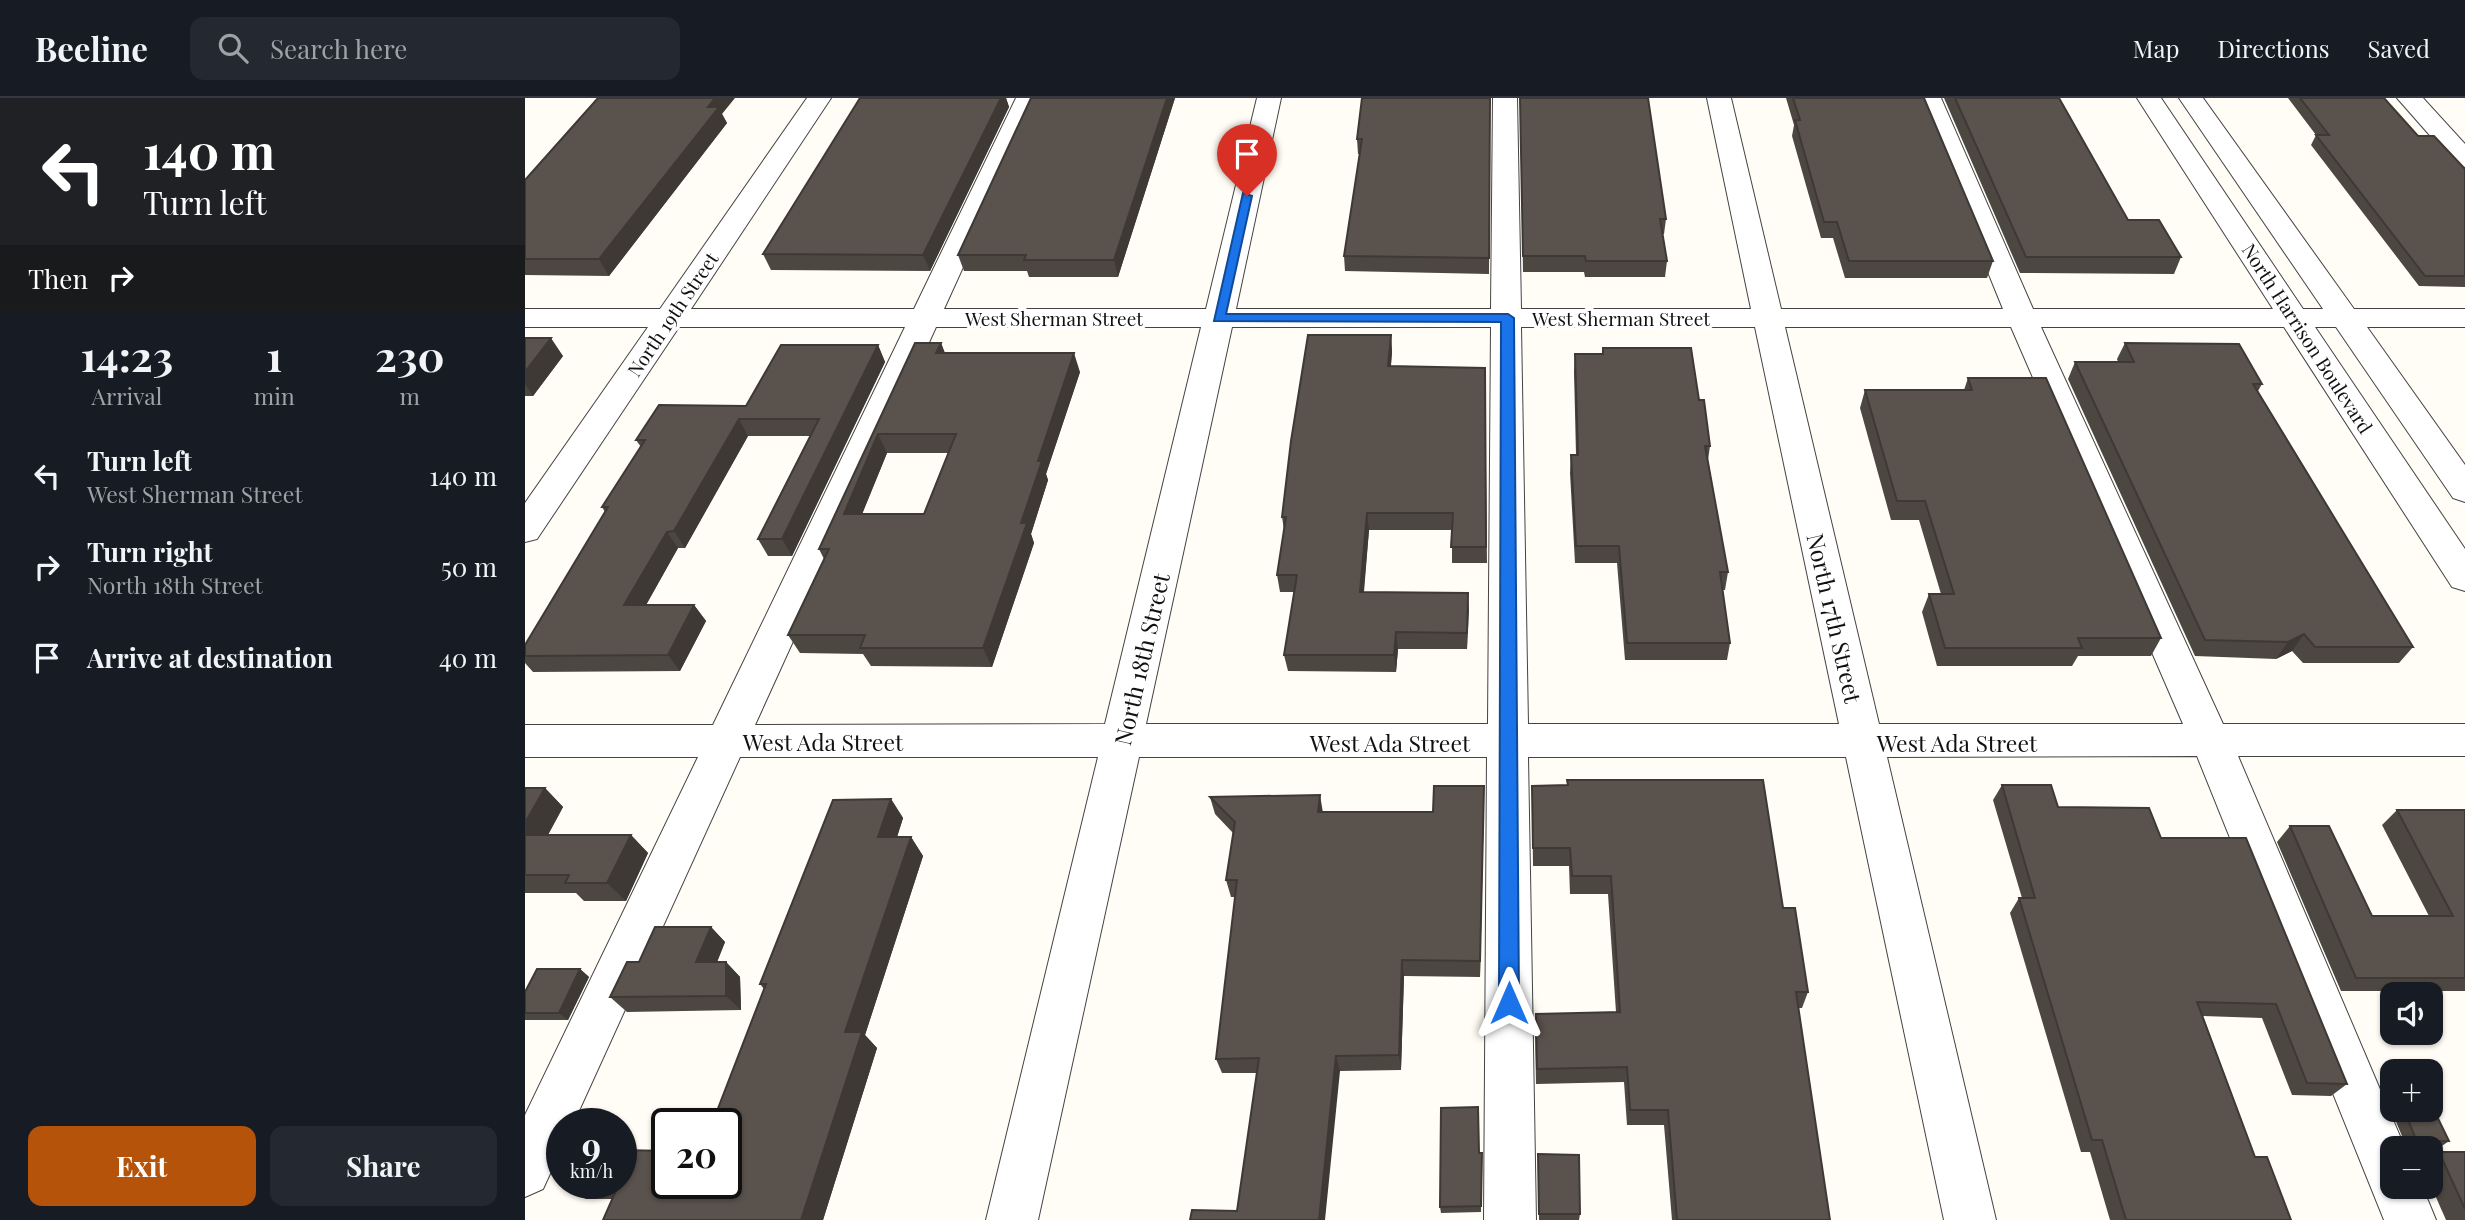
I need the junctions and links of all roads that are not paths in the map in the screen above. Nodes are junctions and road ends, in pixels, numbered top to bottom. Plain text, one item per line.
1 (819, 98) edge
2 (1028, 98) edge
3 (1269, 98) edge
4 (1505, 98) edge
5 (1719, 98) edge
6 (1929, 98) edge
7 (2149, 98) edge
8 (2191, 98) edge
9 (2409, 98) edge
10 (2465, 159) edge
11 (2295, 317) junction
12 (2345, 317) junction
13 (525, 318) edge
14 (669, 318) junction
15 (926, 318) junction
16 (1219, 318) junction
17 (1508, 318) junction
18 (1768, 318) junction
19 (2022, 318) junction
20 (2465, 318) edge
21 (2465, 490) edge
22 (525, 530) edge
23 (2465, 578) edge
24 (2465, 740) edge
25 (525, 741) edge
26 (727, 741) junction
27 (1122, 741) junction
28 (2211, 741) junction
29 (1507, 742) junction
30 (1863, 742) junction
31 (2380, 1149) edge
32 (525, 1171) edge
33 (2401, 1199) edge
34 (1012, 1220) edge
35 (1510, 1220) edge
36 (1970, 1220) edge
37 (2410, 1220) edge

1 - 14 street, North 19th Street
2 - 15 street
3 - 16 street, North 18th Street
4 - 17 street
5 - 18 street, North 17th Street
6 - 19 street
7 - 11 street, North Harrison Boulevard
8 - 12 street, North Harrison Boulevard
9 - 10 street
11 - 12 street, West Sherman Street
11 - 19 street, West Sherman Street
11 - 23 street, North Harrison Boulevard
12 - 20 street, West Sherman Street
12 - 21 street, North Harrison Boulevard
13 - 14 street, West Sherman Street
14 - 15 street, West Sherman Street
14 - 22 street, North 19th Street
15 - 16 street, West Sherman Street
15 - 26 street
16 - 17 street, West Sherman Street
16 - 27 street, North 18th Street
17 - 18 street, West Sherman Street
17 - 29 street
18 - 19 street, West Sherman Street
18 - 30 street, North 17th Street
19 - 28 street
24 - 28 street, West Ada Street
25 - 26 street, West Ada Street
26 - 27 street, West Ada Street
26 - 32 street
27 - 29 street, West Ada Street
27 - 34 street, North 18th Street
28 - 30 street, West Ada Street
28 - 31 street
29 - 30 street, West Ada Street
29 - 35 street
30 - 36 street, North 17th Street
33 - 37 street

